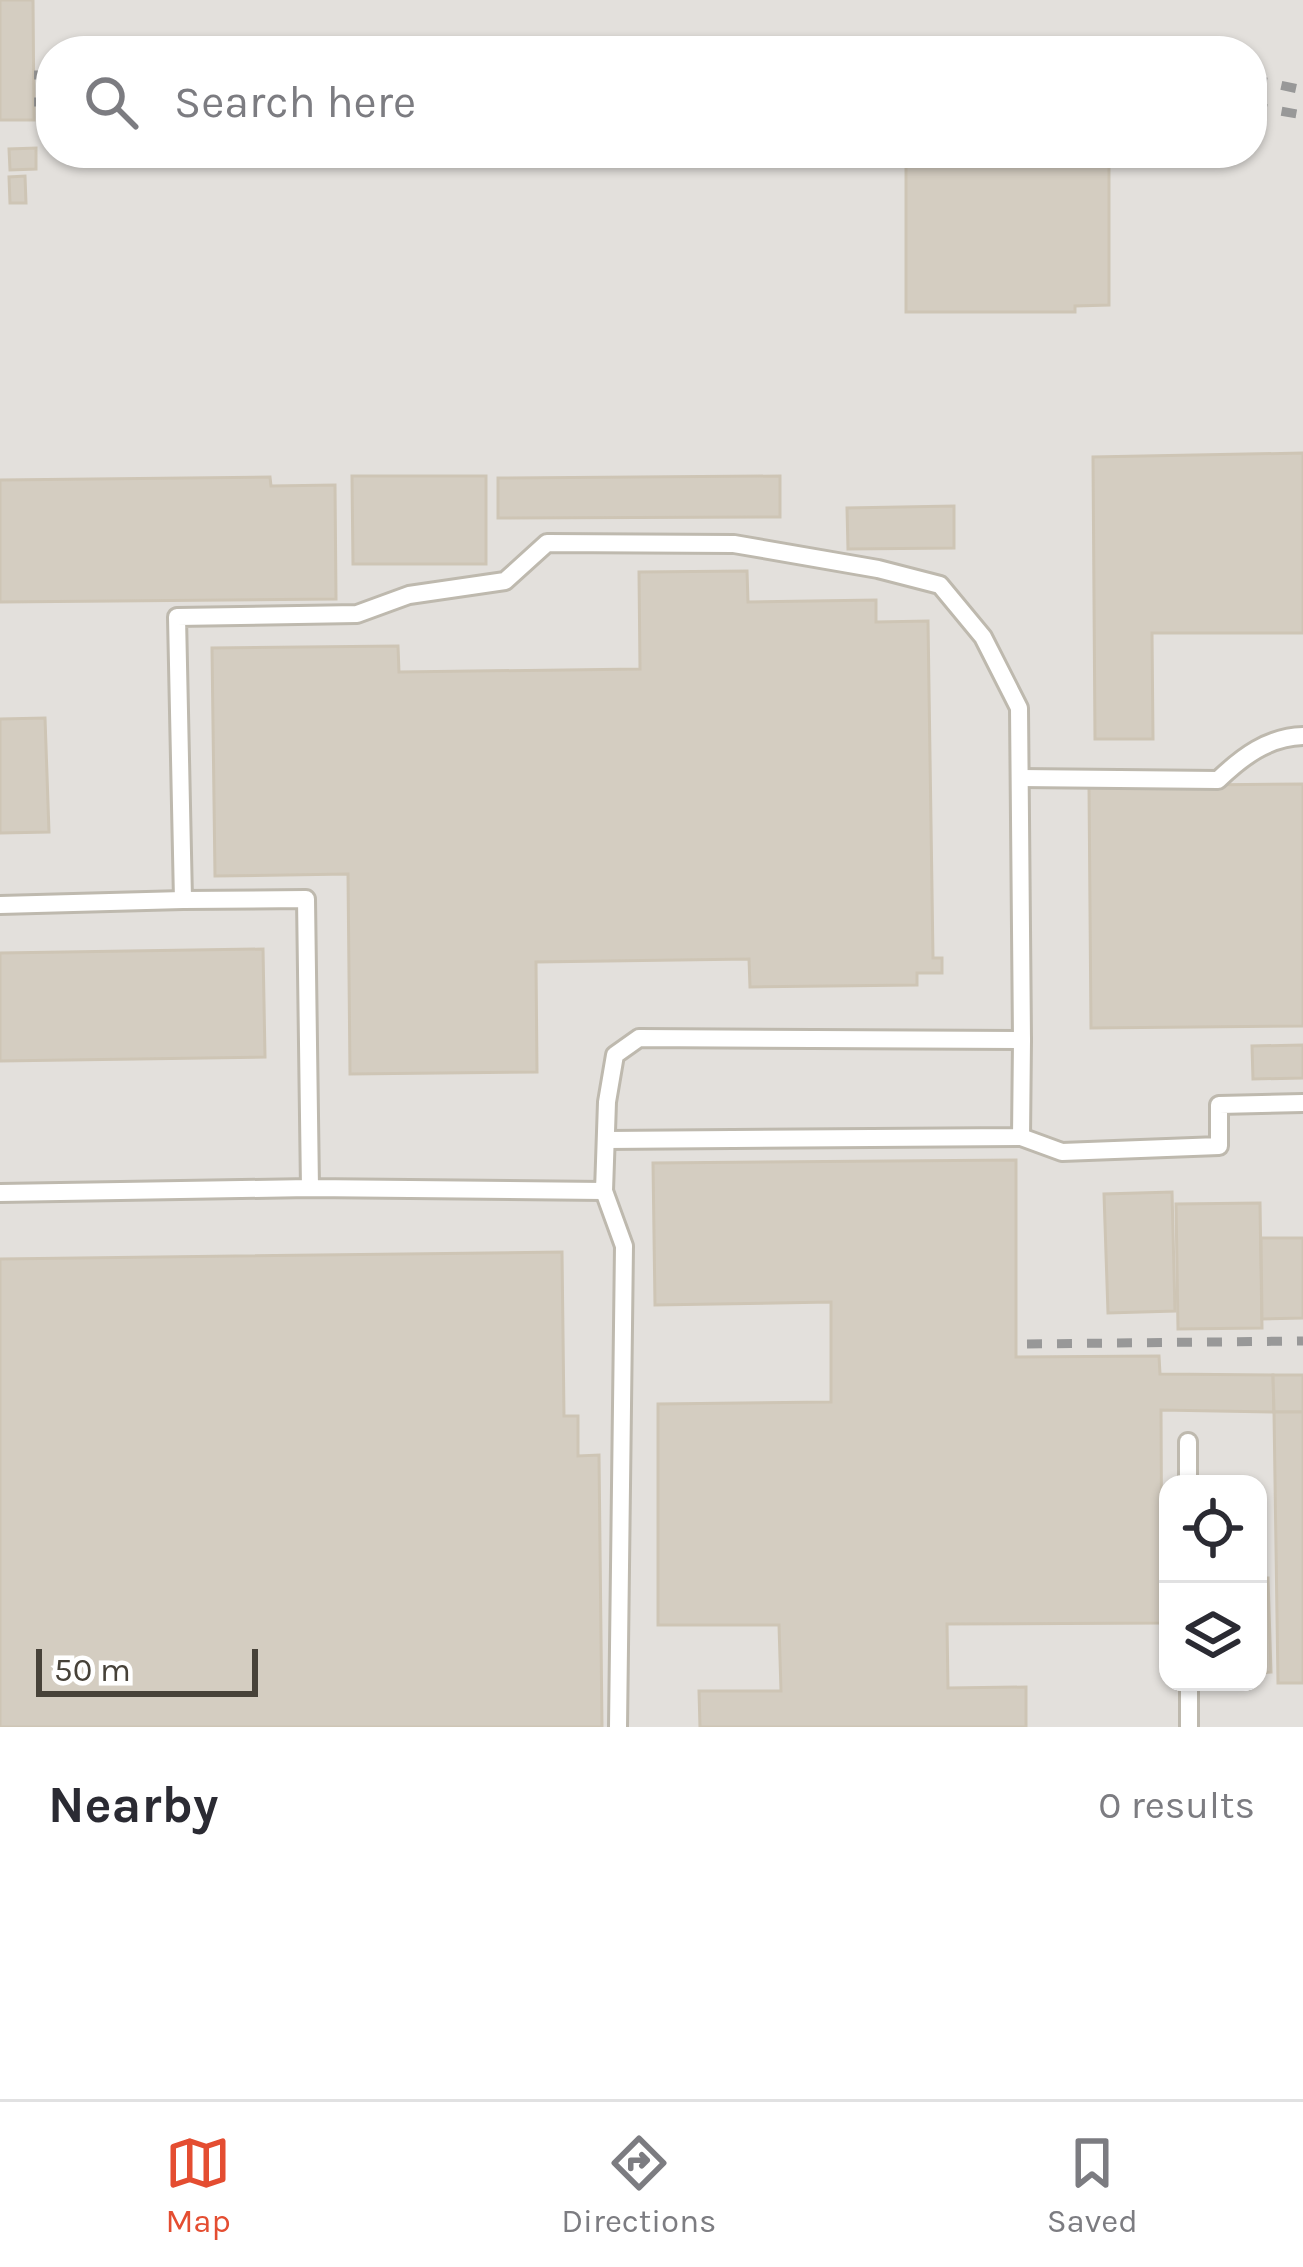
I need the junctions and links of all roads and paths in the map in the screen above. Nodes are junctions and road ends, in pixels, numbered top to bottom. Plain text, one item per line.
1 (1303, 736) edge
2 (1020, 778) junction
3 (183, 900) junction
4 (0, 905) edge
5 (1022, 1040) junction
6 (1303, 1103) edge
7 (1021, 1137) junction
8 (606, 1140) junction
9 (310, 1187) junction
10 (604, 1191) junction
11 (0, 1193) edge
12 (1188, 1442) dead end
13 (1188, 1475) edge
14 (1189, 1691) edge
15 (618, 1727) edge
16 (1189, 1727) edge

1 - 2 lane
2 - 3 lane
2 - 5 lane
3 - 4 lane
3 - 9 lane
5 - 7 lane
5 - 8 lane
6 - 7 lane
7 - 8 lane
8 - 10 lane
9 - 10 lane
9 - 11 lane
10 - 15 lane
12 - 13 lane
14 - 16 lane

